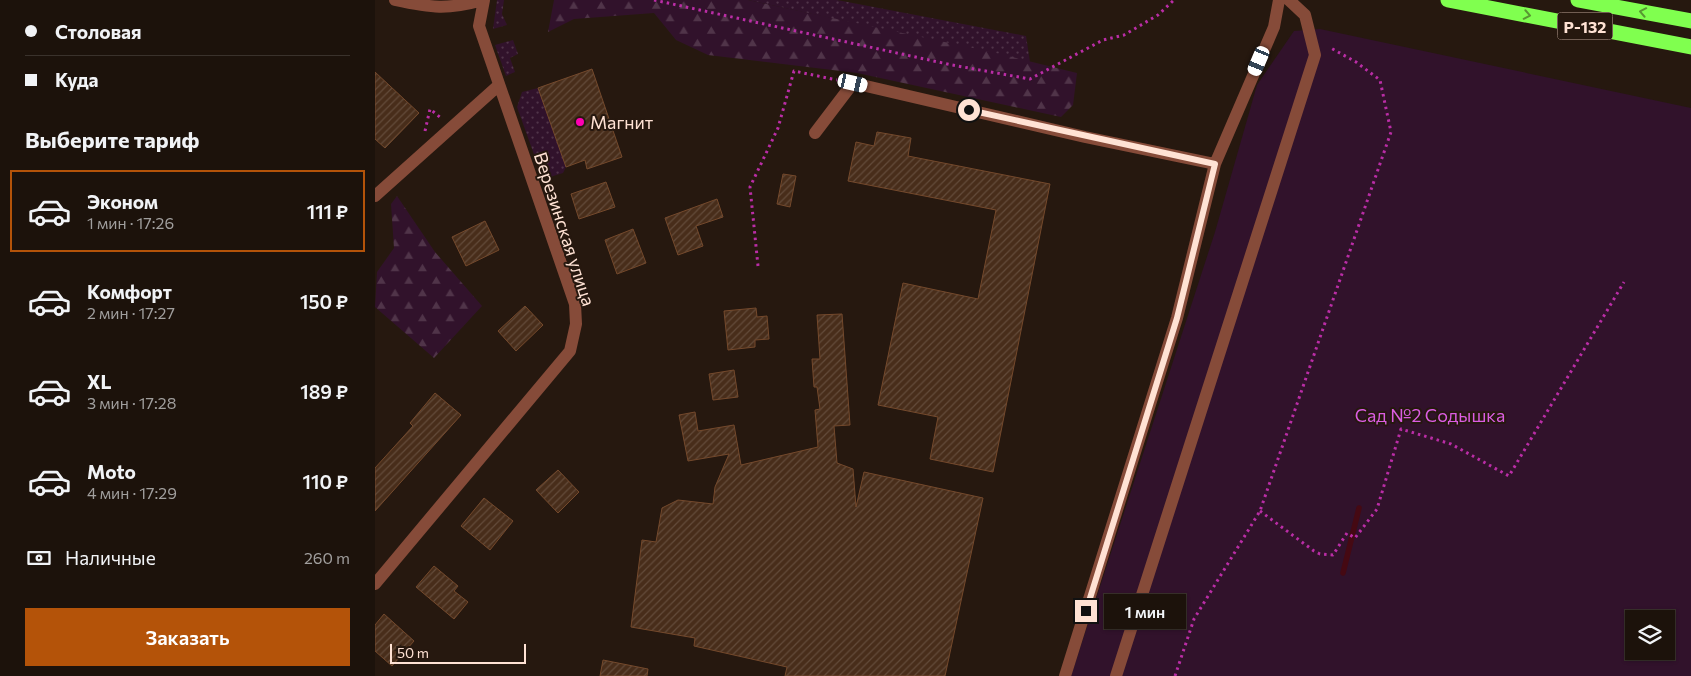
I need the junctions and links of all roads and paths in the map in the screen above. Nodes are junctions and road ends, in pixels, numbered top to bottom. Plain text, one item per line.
1 (395, 0) edge
2 (484, 0) edge
3 (654, 0) edge
4 (1174, 0) edge
5 (1279, 0) edge
6 (1289, 0) edge
7 (1448, 0) edge
8 (1578, 0) edge
9 (1691, 22) edge
10 (1311, 38) junction
11 (1691, 47) edge
12 (853, 83) junction
13 (499, 85) junction
14 (430, 109) dead end
15 (440, 117) dead end
16 (815, 133) dead end
17 (1215, 164) junction
18 (375, 196) edge
19 (757, 266) dead end
20 (1624, 282) dead end
21 (1260, 510) junction
22 (375, 584) edge
23 (1065, 676) edge
24 (1116, 676) edge
25 (1175, 676) edge

1 - 2 street
2 - 13 street, Верезинская улица
3 - 4 path
5 - 17 street
6 - 10 street
7 -> 11 highway, Р-132
9 -> 8 highway, Р-132
10 - 21 path
10 - 24 street
12 - 16 street
12 - 17 street
12 - 19 path
13 - 18 street
13 - 22 street, Верезинская улица
14 - 15 path
17 - 23 street
20 - 21 path
21 - 25 path

